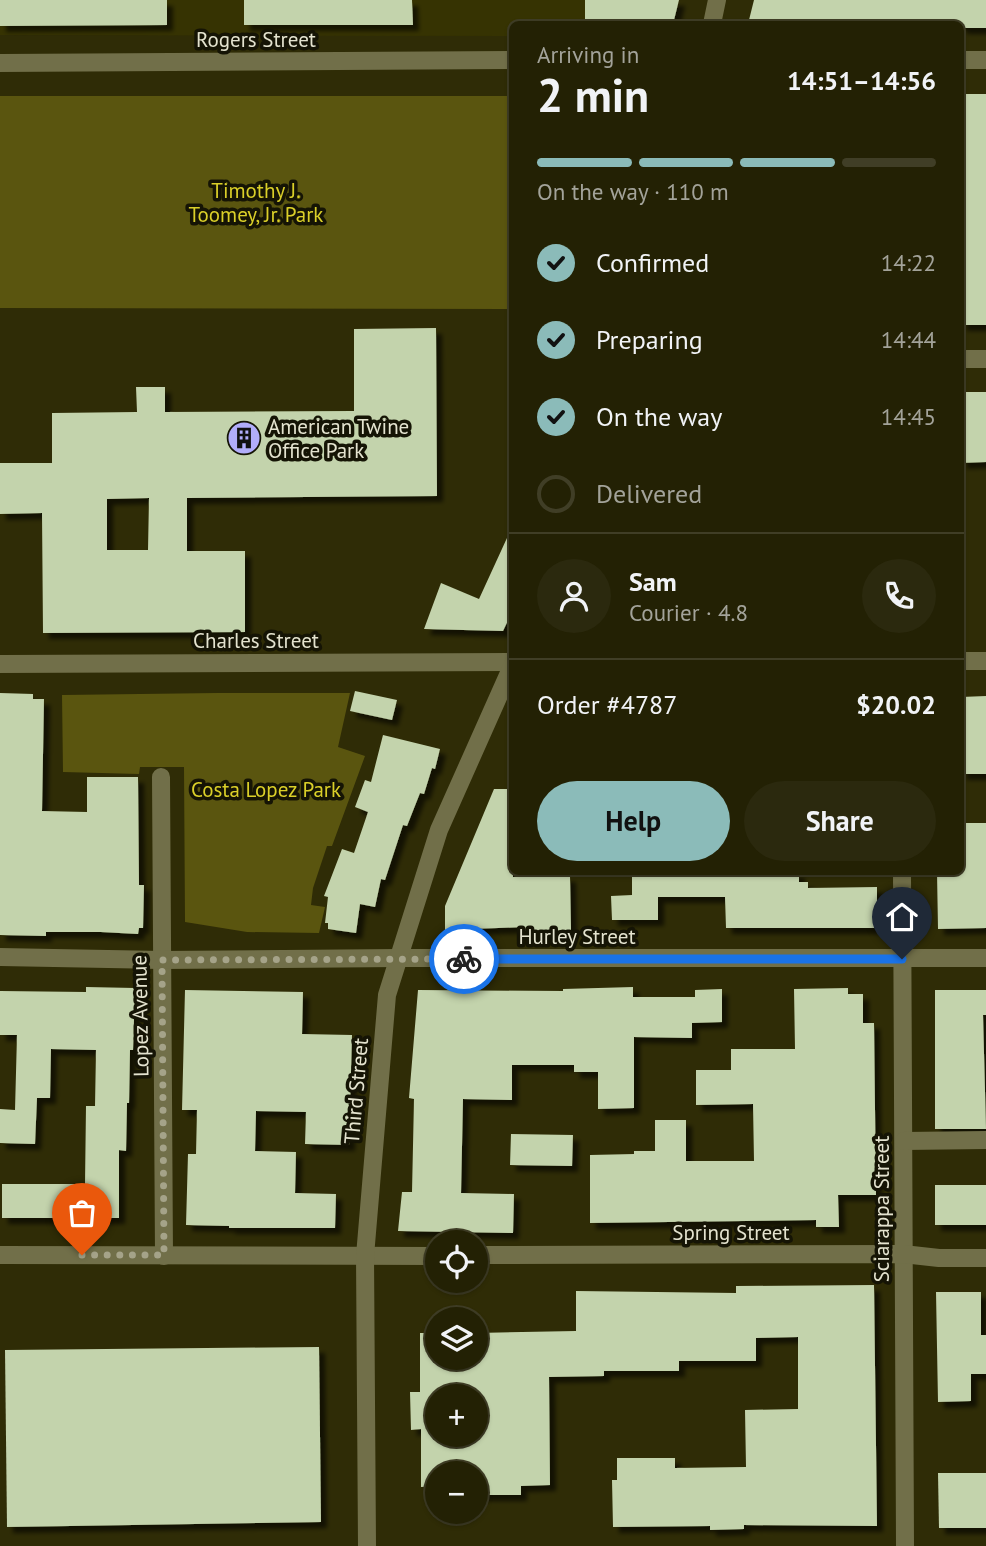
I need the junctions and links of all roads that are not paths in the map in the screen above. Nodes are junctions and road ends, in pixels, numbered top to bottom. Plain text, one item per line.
1 (717, 0) edge
2 (713, 21) edge
3 (509, 60) edge
4 (964, 60) edge
5 (986, 60) edge
6 (0, 63) edge
7 (964, 359) edge
8 (986, 359) edge
9 (964, 661) edge
10 (986, 661) edge
11 (509, 663) edge
12 (0, 664) edge
13 (509, 672) edge
14 (161, 777) dead end
15 (902, 875) edge
16 (0, 957) edge
17 (399, 958) junction
18 (986, 958) edge
19 (902, 959) junction
20 (162, 960) junction
21 (986, 1140) edge
22 (904, 1141) junction
23 (904, 1254) junction
24 (0, 1255) edge
25 (164, 1255) junction
26 (425, 1255) edge
27 (488, 1255) edge
28 (365, 1256) junction
29 (986, 1258) edge
30 (367, 1546) edge
31 (905, 1546) edge

1 - 2 street
3 - 6 street, Rogers Street
4 - 5 street
7 - 8 street
9 - 10 street
11 - 12 street, Charles Street
13 - 17 street, Third Street
14 - 20 street, Lopez Avenue
15 - 19 street, Sciarappa Street
16 - 20 street, Hurley Street
17 - 19 street, Hurley Street
17 - 20 street, Hurley Street
17 - 28 street, Third Street
18 - 19 street, Hurley Street
19 - 22 street, Sciarappa Street
20 - 25 street, Lopez Avenue
21 - 22 street
22 - 23 street, Sciarappa Street
23 - 27 street, Spring Street
23 - 29 street, Spring Street
23 - 31 street, Sciarappa Street
24 - 25 street
25 - 28 street
26 - 28 street
28 - 30 street, Third Street

